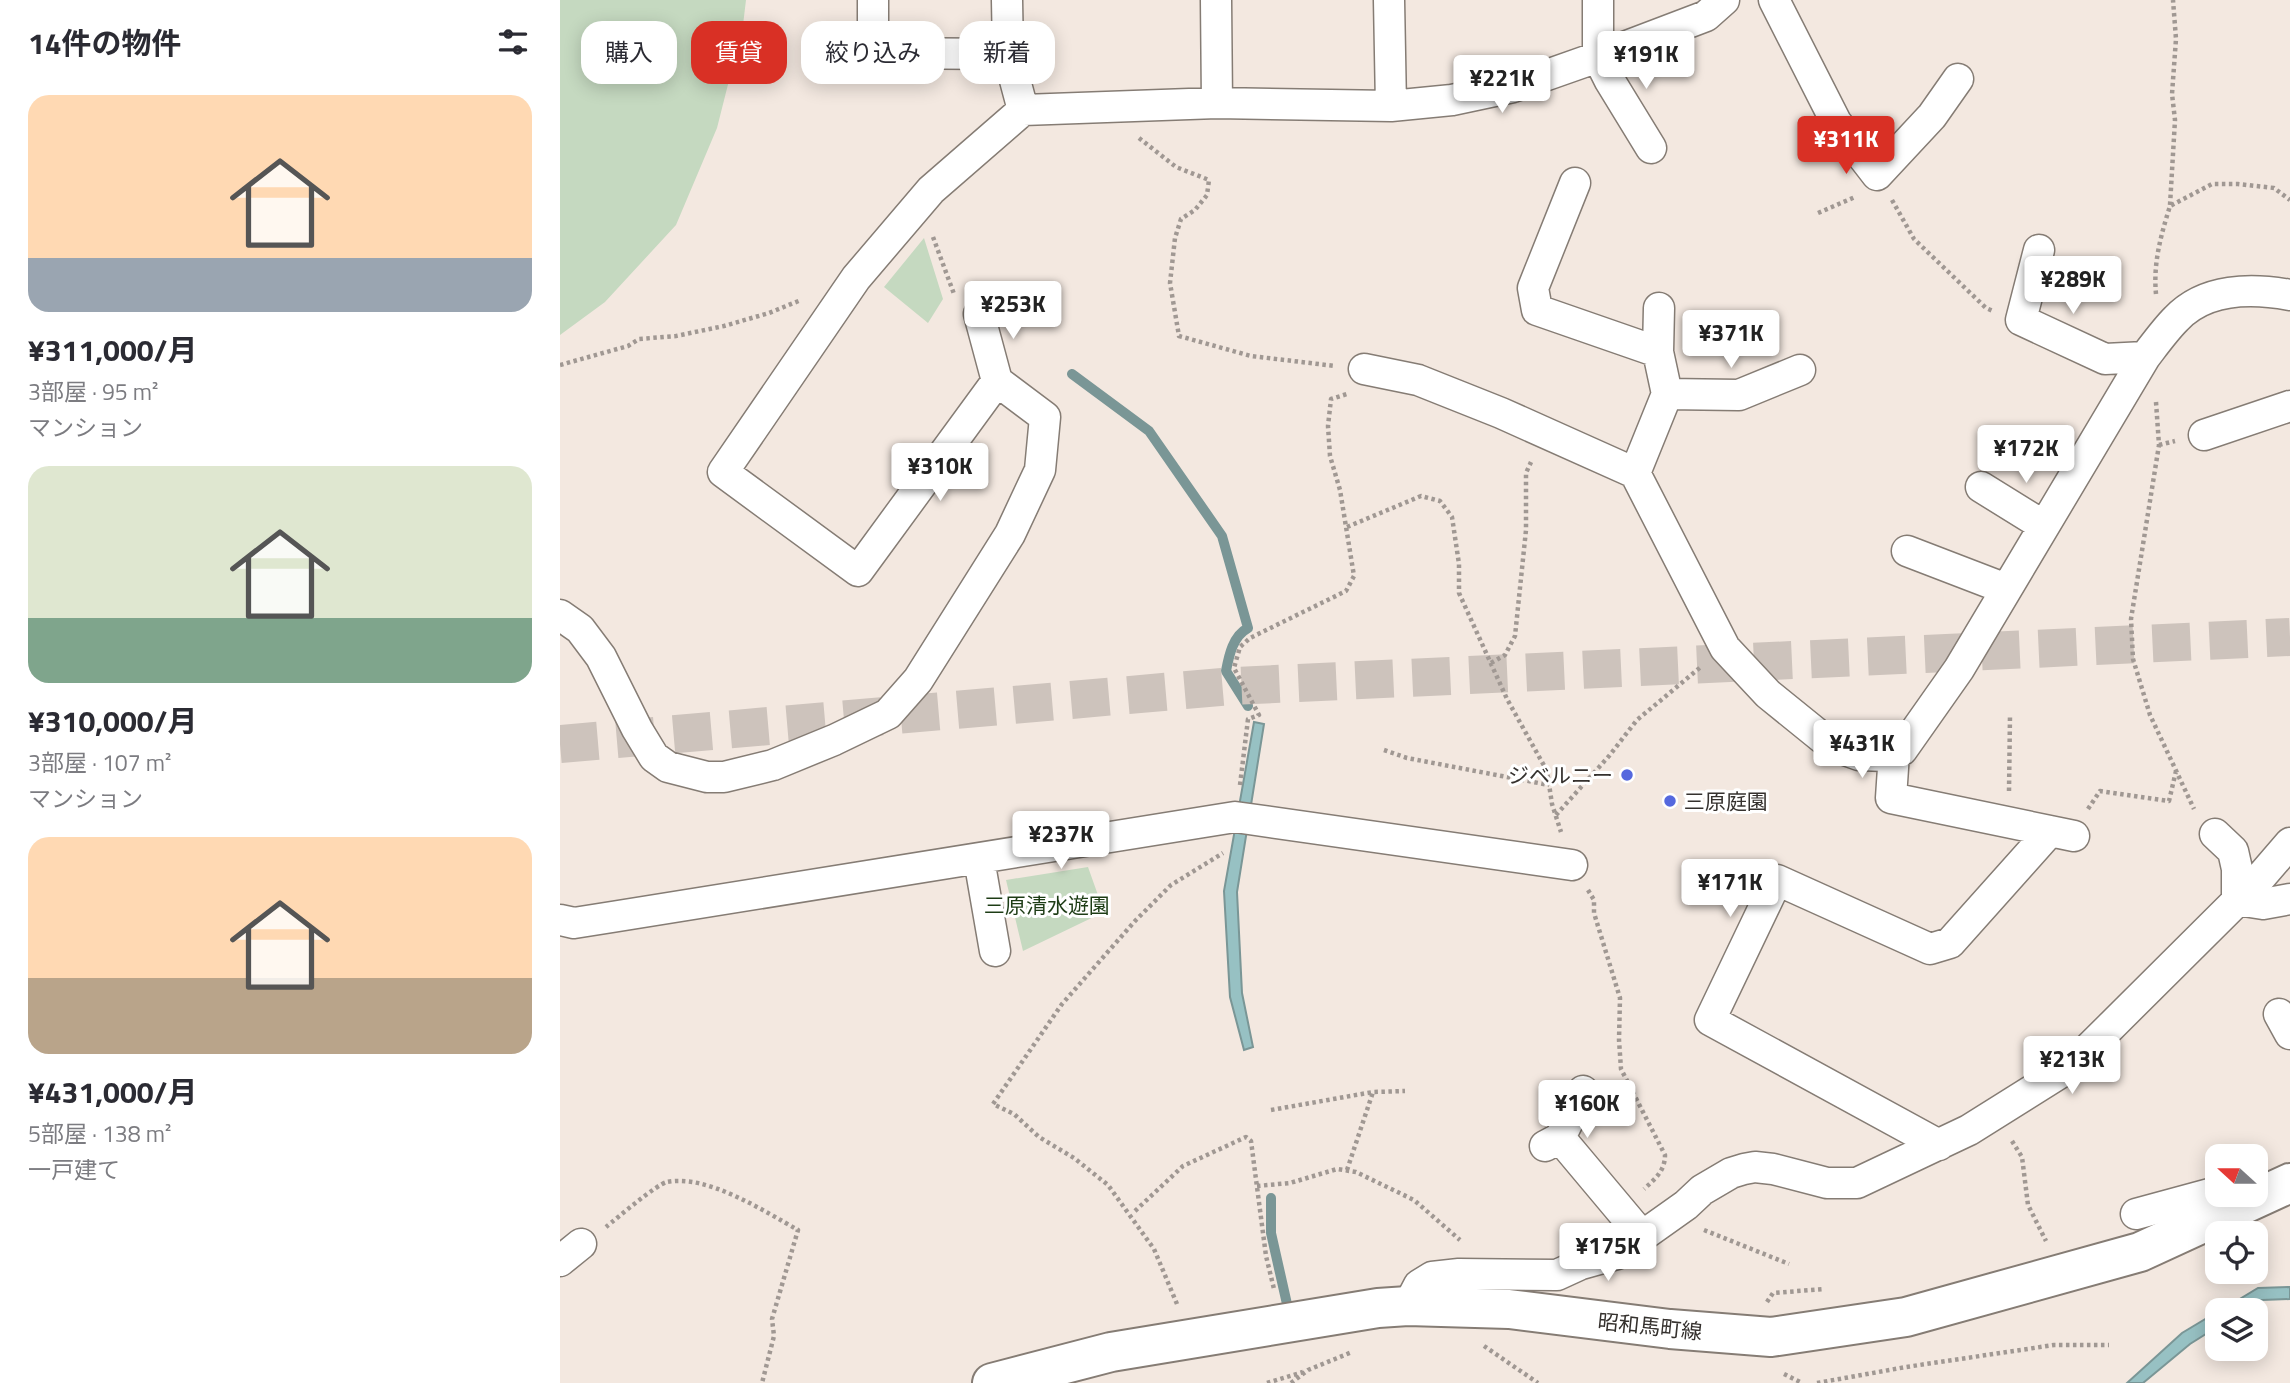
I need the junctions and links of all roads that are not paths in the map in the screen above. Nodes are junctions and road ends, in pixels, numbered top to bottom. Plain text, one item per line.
1 (873, 0) edge
2 (1007, 0) edge
3 (1216, 0) edge
4 (1389, 0) edge
5 (1598, 0) edge
6 (1724, 0) edge
7 (1774, 0) edge
8 (1007, 21) edge
9 (959, 54) edge
10 (1598, 57) junction
11 (1958, 79) dead end
12 (1016, 84) edge
13 (1217, 103) junction
14 (1391, 106) junction
15 (1023, 110) junction
16 (1651, 148) dead end
17 (1575, 183) dead end
18 (2039, 250) dead end
19 (2290, 295) edge
20 (1659, 308) dead end
21 (979, 314) road end
22 (2154, 346) junction
23 (1658, 352) junction
24 (1364, 369) road end
25 (1800, 370) dead end
26 (997, 382) junction
27 (1667, 394) junction
28 (2290, 406) edge
29 (2204, 435) dead end
30 (1634, 473) junction
31 (1981, 487) dead end
32 (2044, 526) junction
33 (1907, 551) dead end
34 (2006, 589) junction
35 (560, 615) edge
36 (1894, 753) junction
37 (2215, 834) road end
38 (2290, 843) edge
39 (979, 859) junction
40 (1572, 866) road end
41 (2290, 899) edge
42 (2237, 900) junction
43 (560, 920) edge
44 (995, 951) dead end
45 (1583, 1091) dead end
46 (1939, 1145) junction
47 (2290, 1183) edge
48 (2268, 1188) edge
49 (2205, 1201) edge
50 (2214, 1208) edge
51 (2136, 1214) dead end
52 (1643, 1237) junction
53 (1408, 1306) junction
54 (992, 1383) edge

1 - 9 street
2 - 8 street
3 - 13 street
4 - 14 street
5 - 10 street
6 - 10 street
7 - 11 street
10 - 14 street
10 - 16 street
12 - 15 street
13 - 14 street
13 - 15 street
15 - 26 street
17 - 23 street
18 - 22 street
19 - 22 street
20 - 23 street
21 - 26 street
22 - 32 street
23 - 27 street
24 - 30 street
25 - 27 street
26 - 35 street
27 - 30 street
28 - 29 street
30 - 36 street
31 - 32 street
32 - 34 street
33 - 34 street
34 - 36 street
36 - 46 street
37 - 42 street
38 - 42 street
39 - 40 street
39 - 43 street
39 - 44 street
41 - 42 street
42 - 46 street
45 - 52 street
46 - 52 street
47 - 48 main road, 昭和馬町線
49 - 51 street
50 - 53 main road, 昭和馬町線
52 - 53 street
53 - 54 main road, 昭和馬町線

